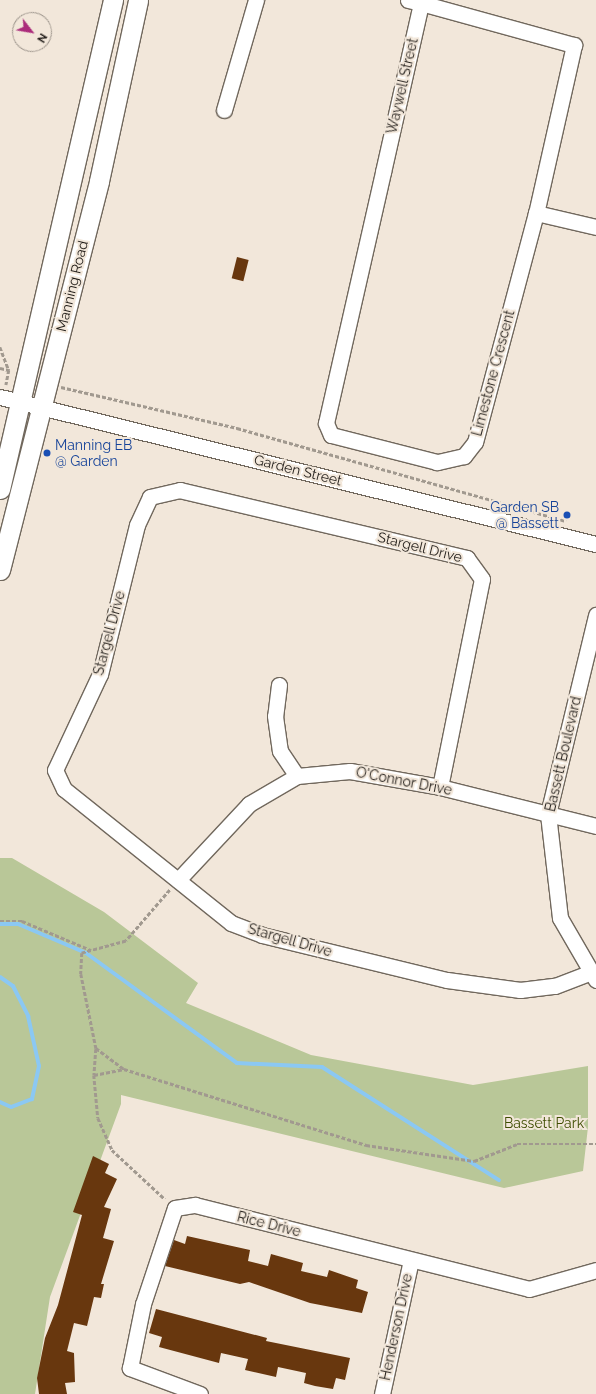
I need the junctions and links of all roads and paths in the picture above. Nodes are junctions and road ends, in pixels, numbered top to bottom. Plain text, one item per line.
1 (114, 0) edge
2 (138, 0) edge
3 (256, 0) edge
4 (417, 1) edge
5 (224, 110) dead end
6 (383, 172) joint
7 (536, 213) junction
8 (596, 227) edge
9 (0, 347) edge
10 (47, 383) junction
11 (8, 398) edge
12 (42, 406) junction
13 (0, 489) edge
14 (574, 523) dead end
15 (596, 544) edge
16 (0, 570) edge
17 (596, 615) edge
18 (279, 685) dead end
19 (297, 776) junction
20 (440, 787) junction
21 (548, 814) junction
22 (596, 826) edge
23 (178, 880) junction
24 (0, 921) edge
25 (92, 951) junction
26 (594, 976) edge
27 (96, 1048) junction
28 (124, 1069) junction
29 (94, 1075) junction
30 (596, 1144) edge
31 (175, 1208) junction
32 (411, 1260) junction
33 (596, 1270) edge
34 (200, 1394) edge
35 (382, 1394) edge

1 - 11 main road, Manning Road
2 - 10 main road, Manning Road
3 - 5 street
4 - 6 street, Waywell Street
4 - 7 street, Limestone Crescent
6 - 7 street, Limestone Crescent
7 - 8 street
9 - 11 path
10 - 12 main road, Manning Road
10 - 14 path
11 - 12 street, Garden Street
11 - 13 main road, Manning Road
12 - 15 street, Garden Street
12 - 16 main road, Manning Road
17 - 21 street, Bassett Boulevard
18 - 19 street
19 - 20 street, O'Connor Drive
19 - 23 street, O'Connor Drive
20 - 21 street, O'Connor Drive
20 - 23 street, Stargell Drive
21 - 22 street, O'Connor Drive
21 - 26 street, Bassett Boulevard
23 - 25 path
23 - 26 street, Stargell Drive
24 - 25 path
25 - 27 path
27 - 28 path
27 - 29 path
28 - 29 path
28 - 30 path
29 - 31 path
31 - 32 street, Rice Drive
31 - 34 street
32 - 33 street, Rice Drive
32 - 35 street, Henderson Drive

